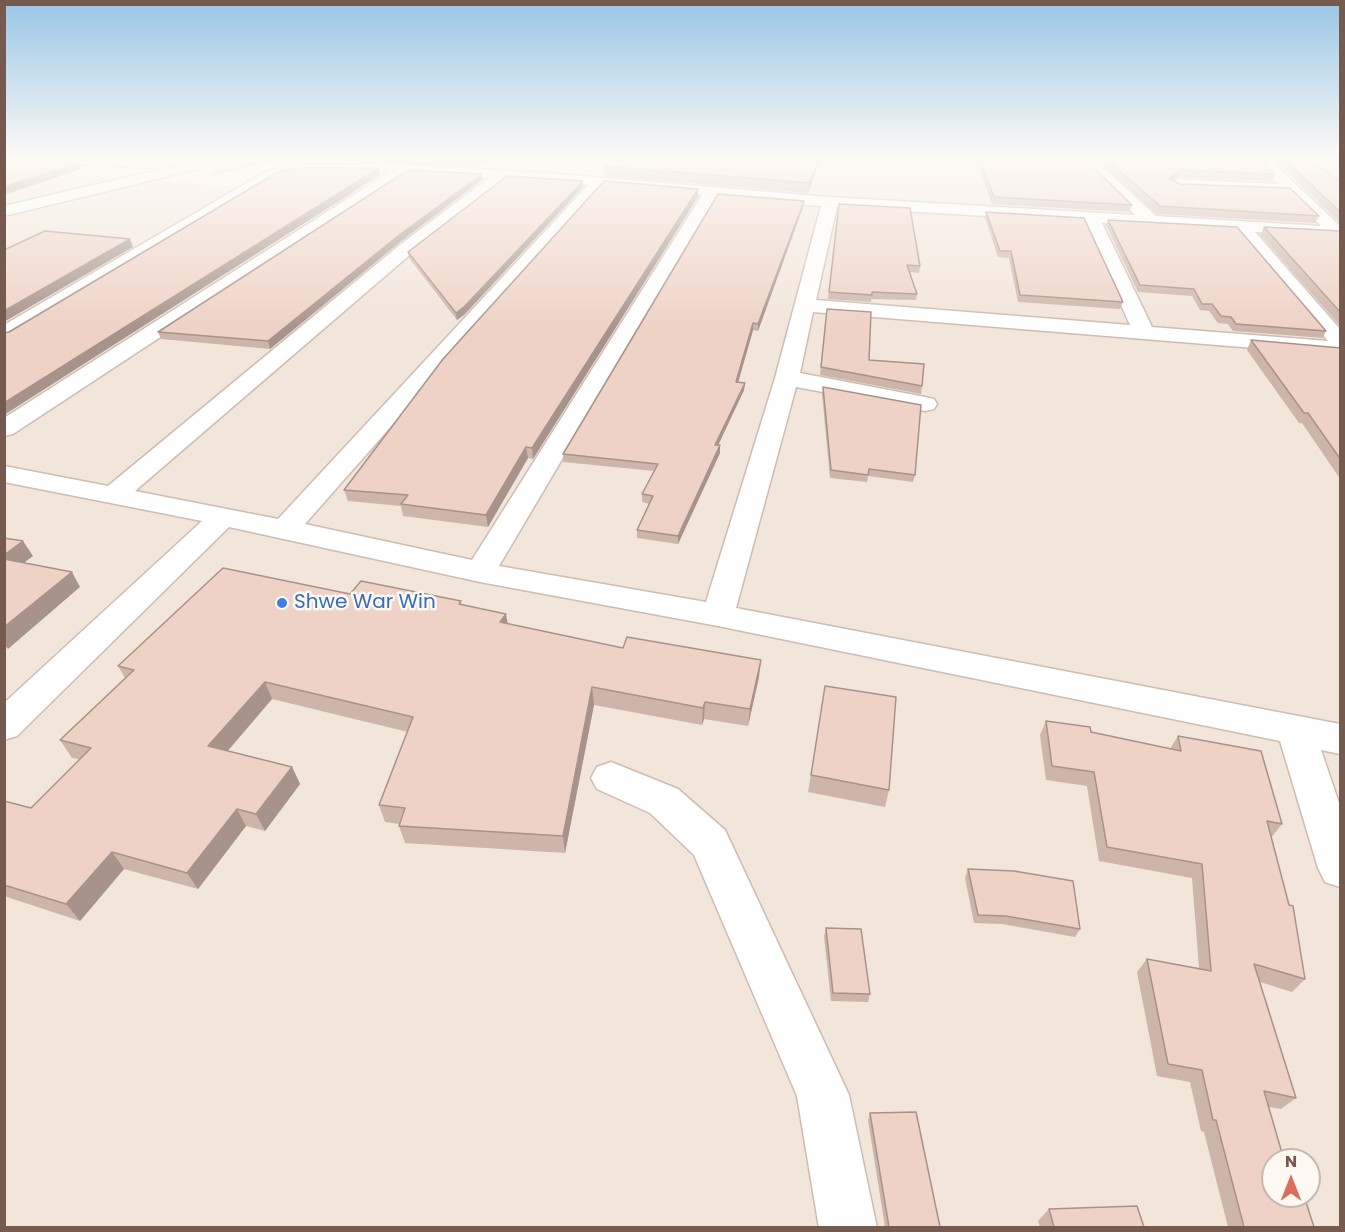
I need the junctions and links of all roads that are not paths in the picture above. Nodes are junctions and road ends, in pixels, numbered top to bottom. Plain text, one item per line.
1 (202, 215) edge
2 (333, 215) edge
3 (449, 215) edge
4 (569, 215) edge
5 (698, 215) edge
6 (827, 215) edge
7 (1081, 215) edge
8 (1145, 215) edge
9 (1321, 215) edge
10 (1090, 216) junction
11 (1150, 220) junction
12 (1241, 226) junction
13 (1339, 232) edge
14 (805, 304) junction
15 (1144, 332) junction
16 (4, 334) edge
17 (1341, 342) edge
18 (1341, 349) edge
19 (787, 378) junction
20 (925, 404) dead end
21 (4, 429) edge
22 (4, 474) edge
23 (114, 495) junction
24 (223, 517) junction
25 (285, 529) junction
26 (480, 572) junction
27 (717, 615) junction
28 (4, 726) edge
29 (1295, 729) junction
30 (1341, 739) edge
31 (611, 778) dead end
32 (1341, 868) edge
33 (848, 1227) edge

1 - 16 street
2 - 21 street
3 - 23 street
4 - 25 street
5 - 26 street
6 - 14 street
7 - 10 street
8 - 11 street
9 - 13 street
10 - 11 street
10 - 15 street
11 - 12 street
12 - 13 street
12 - 17 street
14 - 15 street
14 - 19 street
15 - 18 street
19 - 20 street
19 - 27 street
22 - 23 street
23 - 24 street
24 - 25 street
24 - 28 street
25 - 26 street
26 - 27 street
27 - 29 street
29 - 30 street
29 - 32 street
31 - 33 street

